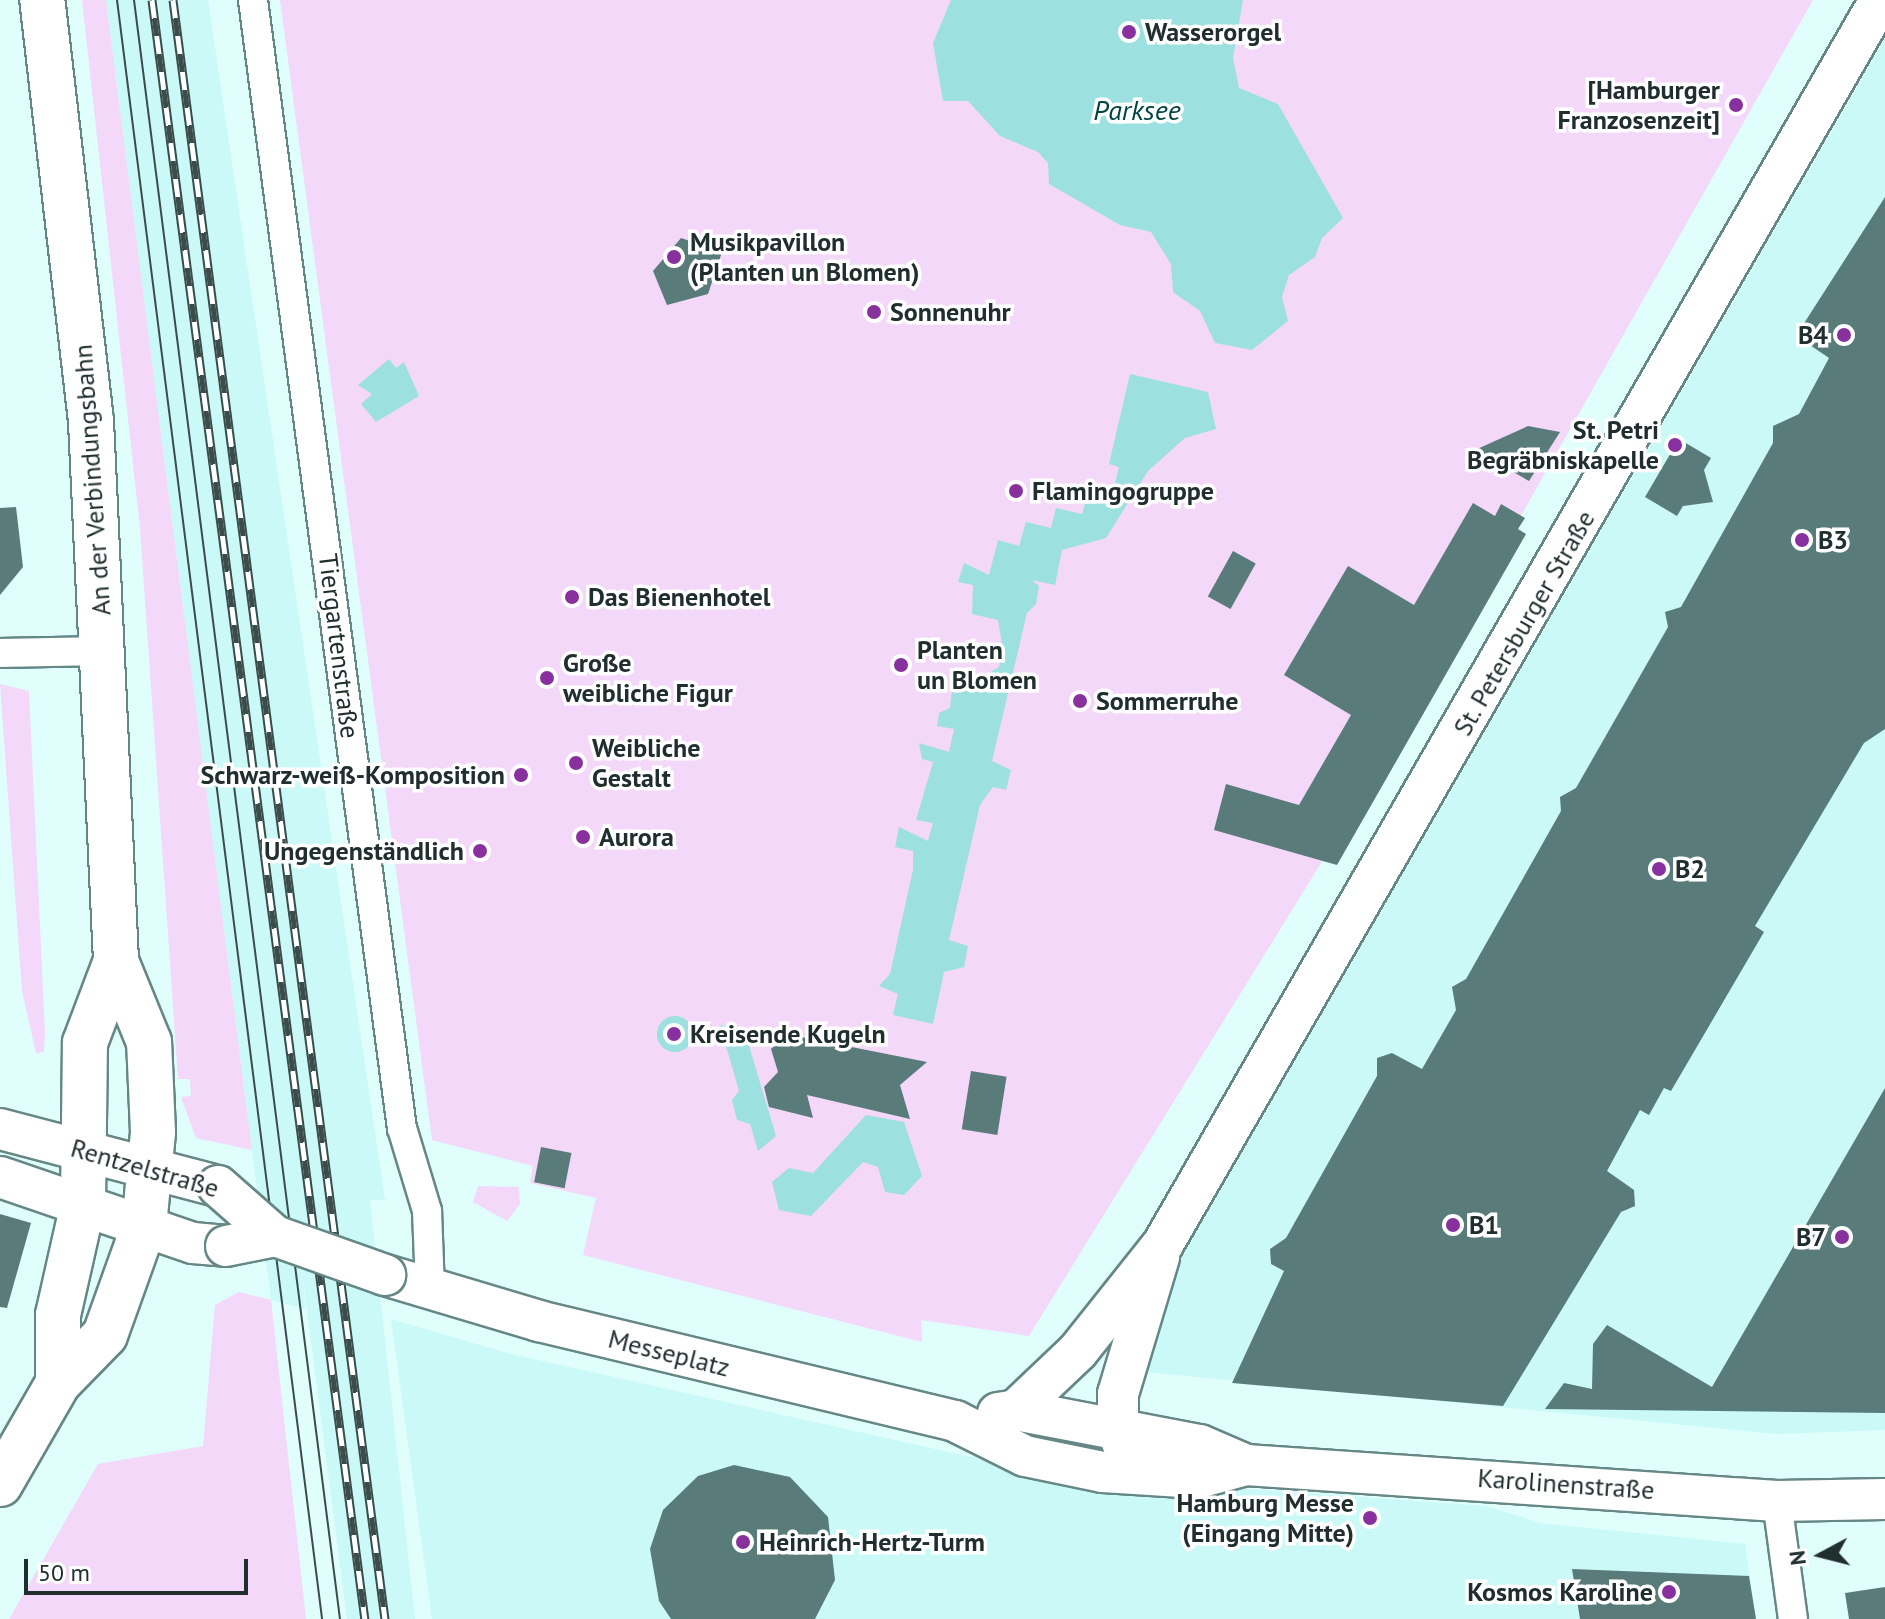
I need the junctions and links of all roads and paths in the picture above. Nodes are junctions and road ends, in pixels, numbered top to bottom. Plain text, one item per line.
1 (42, 0) edge
2 (253, 0) edge
3 (1880, 0) edge
4 (104, 651) junction
5 (0, 653) edge
6 (116, 961) junction
7 (0, 1129) edge
8 (87, 1150) junction
9 (152, 1168) junction
10 (0, 1177) edge
11 (83, 1204) junction
12 (144, 1226) junction
13 (275, 1236) junction
14 (1163, 1244) junction
15 (385, 1275) joint
16 (430, 1290) junction
17 (58, 1383) junction
18 (1016, 1410) junction
19 (955, 1421) junction
20 (1078, 1424) joint
21 (1118, 1432) junction
22 (1246, 1465) junction
23 (1069, 1466) joint
24 (1138, 1474) junction
25 (0, 1484) edge
26 (1885, 1499) edge
27 (1777, 1501) junction
28 (1793, 1619) edge

1 - 4 main road, An der Verbindungsbahn
2 - 16 street, Tiergartenstraße
3 - 14 main road, St. Petersburger Straße
4 - 5 street
4 - 6 main road, An der Verbindungsbahn
6 - 8 main road, An der Verbindungsbahn
6 - 9 main road, An der Verbindungsbahn
7 - 8 main road, Rentzelstraße
8 - 9 main road, Rentzelstraße
8 - 11 main road, An der Verbindungsbahn
9 - 12 main road, An der Verbindungsbahn
9 - 13 main road, Rentzelstraße, bridge
10 - 11 main road, Rentzelstraße
11 - 12 main road, Rentzelstraße
11 - 17 main road, An der Verbindungsbahn
12 - 13 main road, Rentzelstraße, bridge
12 - 17 main road, An der Verbindungsbahn
13 - 15 main road, Rentzelstraße, bridge
14 - 18 main road, St. Petersburger Straße
14 - 21 main road, St. Petersburger Straße
15 - 16 main road, Messeplatz
16 - 19 main road, Messeplatz
17 - 25 main road, An der Verbindungsbahn
18 - 19 main road, Messeplatz
18 - 20 main road, Messeplatz
19 - 23 main road, Messeplatz
20 - 21 main road, Karolinenstraße
21 - 22 main road, Karolinenstraße
21 - 24 main road, St. Petersburger Straße
22 - 24 main road, Karolinenstraße
22 - 27 main road, Karolinenstraße
23 - 24 main road, Karolinenstraße
26 - 27 main road, Karolinenstraße
27 - 28 street

